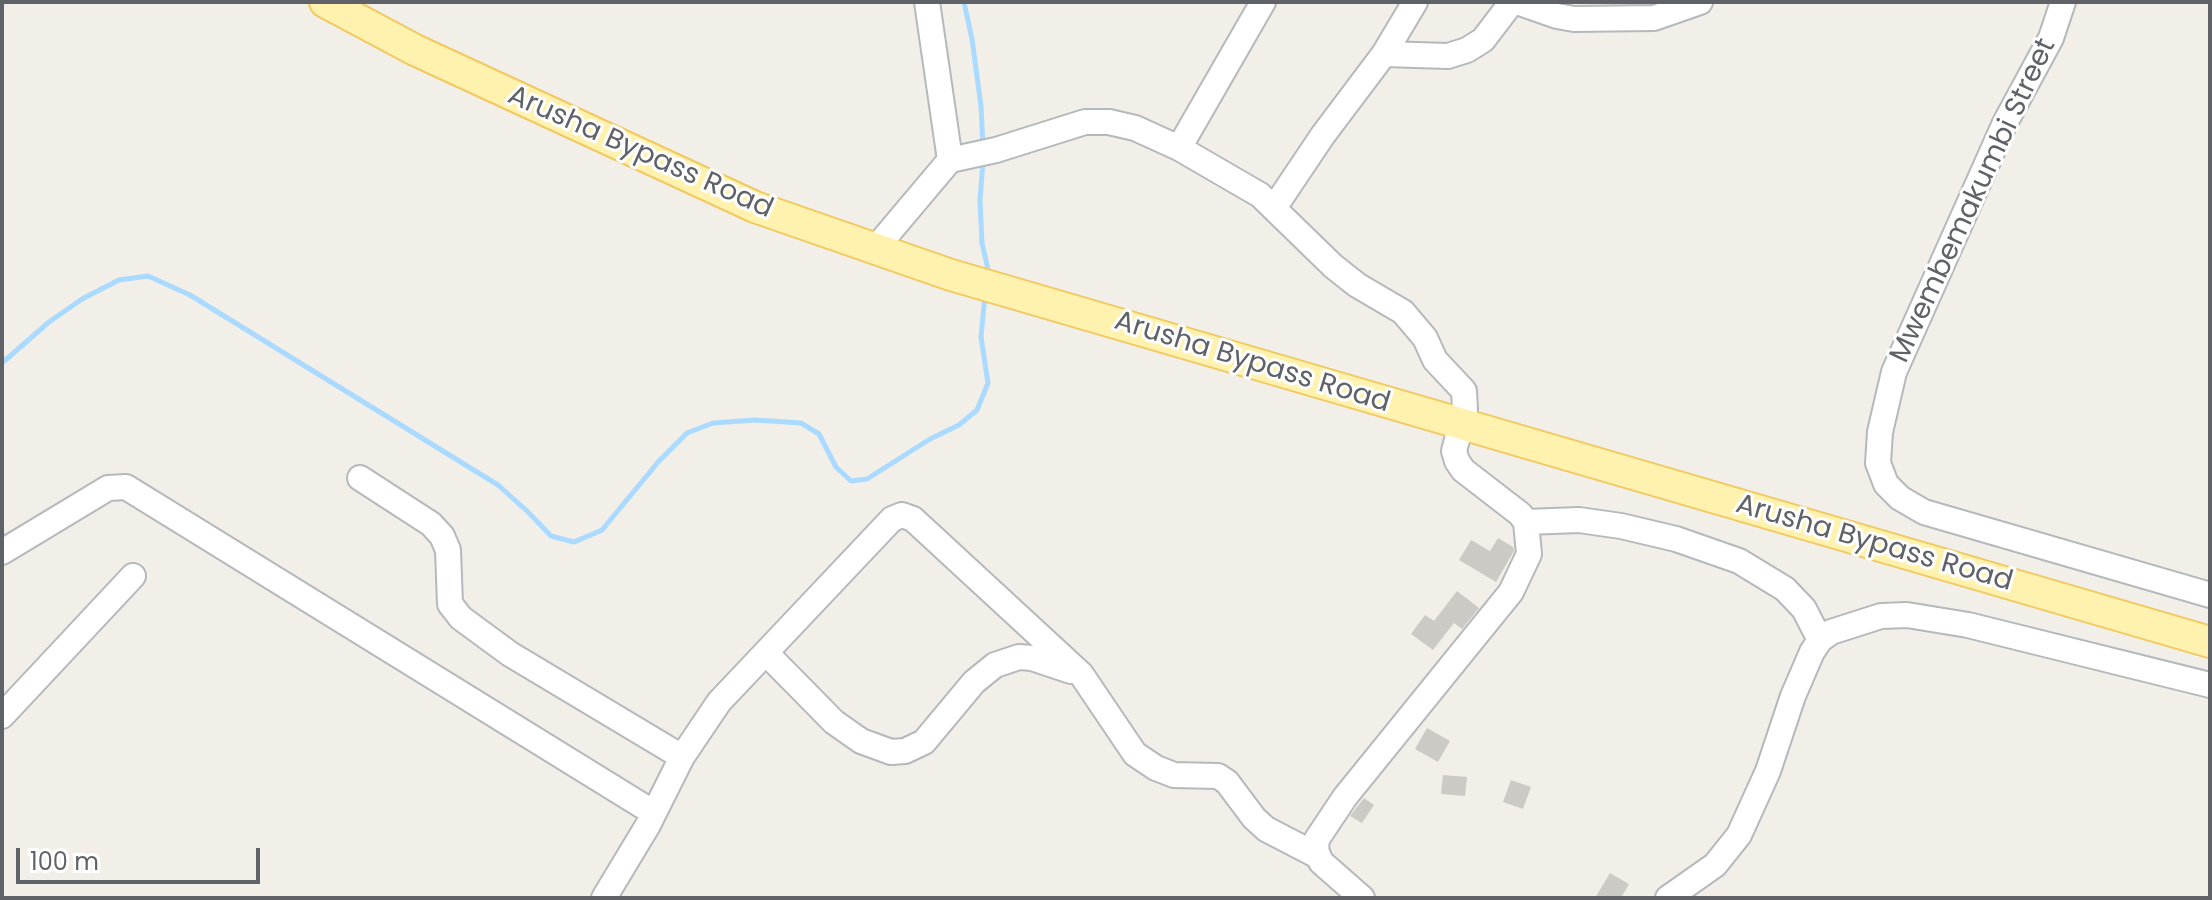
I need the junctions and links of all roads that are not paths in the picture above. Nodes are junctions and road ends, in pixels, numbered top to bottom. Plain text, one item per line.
1 (325, 2) edge
2 (927, 2) edge
3 (1263, 2) edge
4 (1415, 2) edge
5 (1515, 2) edge
6 (1700, 2) edge
7 (2063, 2) edge
8 (1384, 54) junction
9 (1179, 148) junction
10 (973, 155) junction
11 (1274, 208) junction
12 (875, 249) junction
13 (1460, 424) junction
14 (360, 478) dead end
15 (1526, 522) junction
16 (2, 552) edge
17 (133, 576) dead end
18 (2210, 595) edge
19 (1820, 640) junction
20 (2210, 642) edge
21 (767, 654) junction
22 (1081, 674) junction
23 (2210, 685) edge
24 (2, 716) edge
25 (682, 757) junction
26 (654, 813) junction
27 (1318, 856) junction
28 (604, 898) edge
29 (1362, 898) edge
30 (1668, 898) edge

1 - 12 main road, Arusha Bypass Road
2 - 10 street
3 - 9 street
4 - 8 street
5 - 6 street
5 - 8 street
7 - 18 street, Mwembemakumbi Street
8 - 11 street
9 - 10 street
9 - 11 street
10 - 12 street
11 - 13 street
12 - 13 main road, Arusha Bypass Road
13 - 15 street
13 - 20 main road, Arusha Bypass Road
14 - 25 street
15 - 19 street
15 - 27 street
16 - 26 street
17 - 24 street
19 - 23 street
19 - 30 street
21 - 22 street
21 - 22 street
21 - 25 street
22 - 27 street
25 - 26 street
26 - 28 street
27 - 29 street

